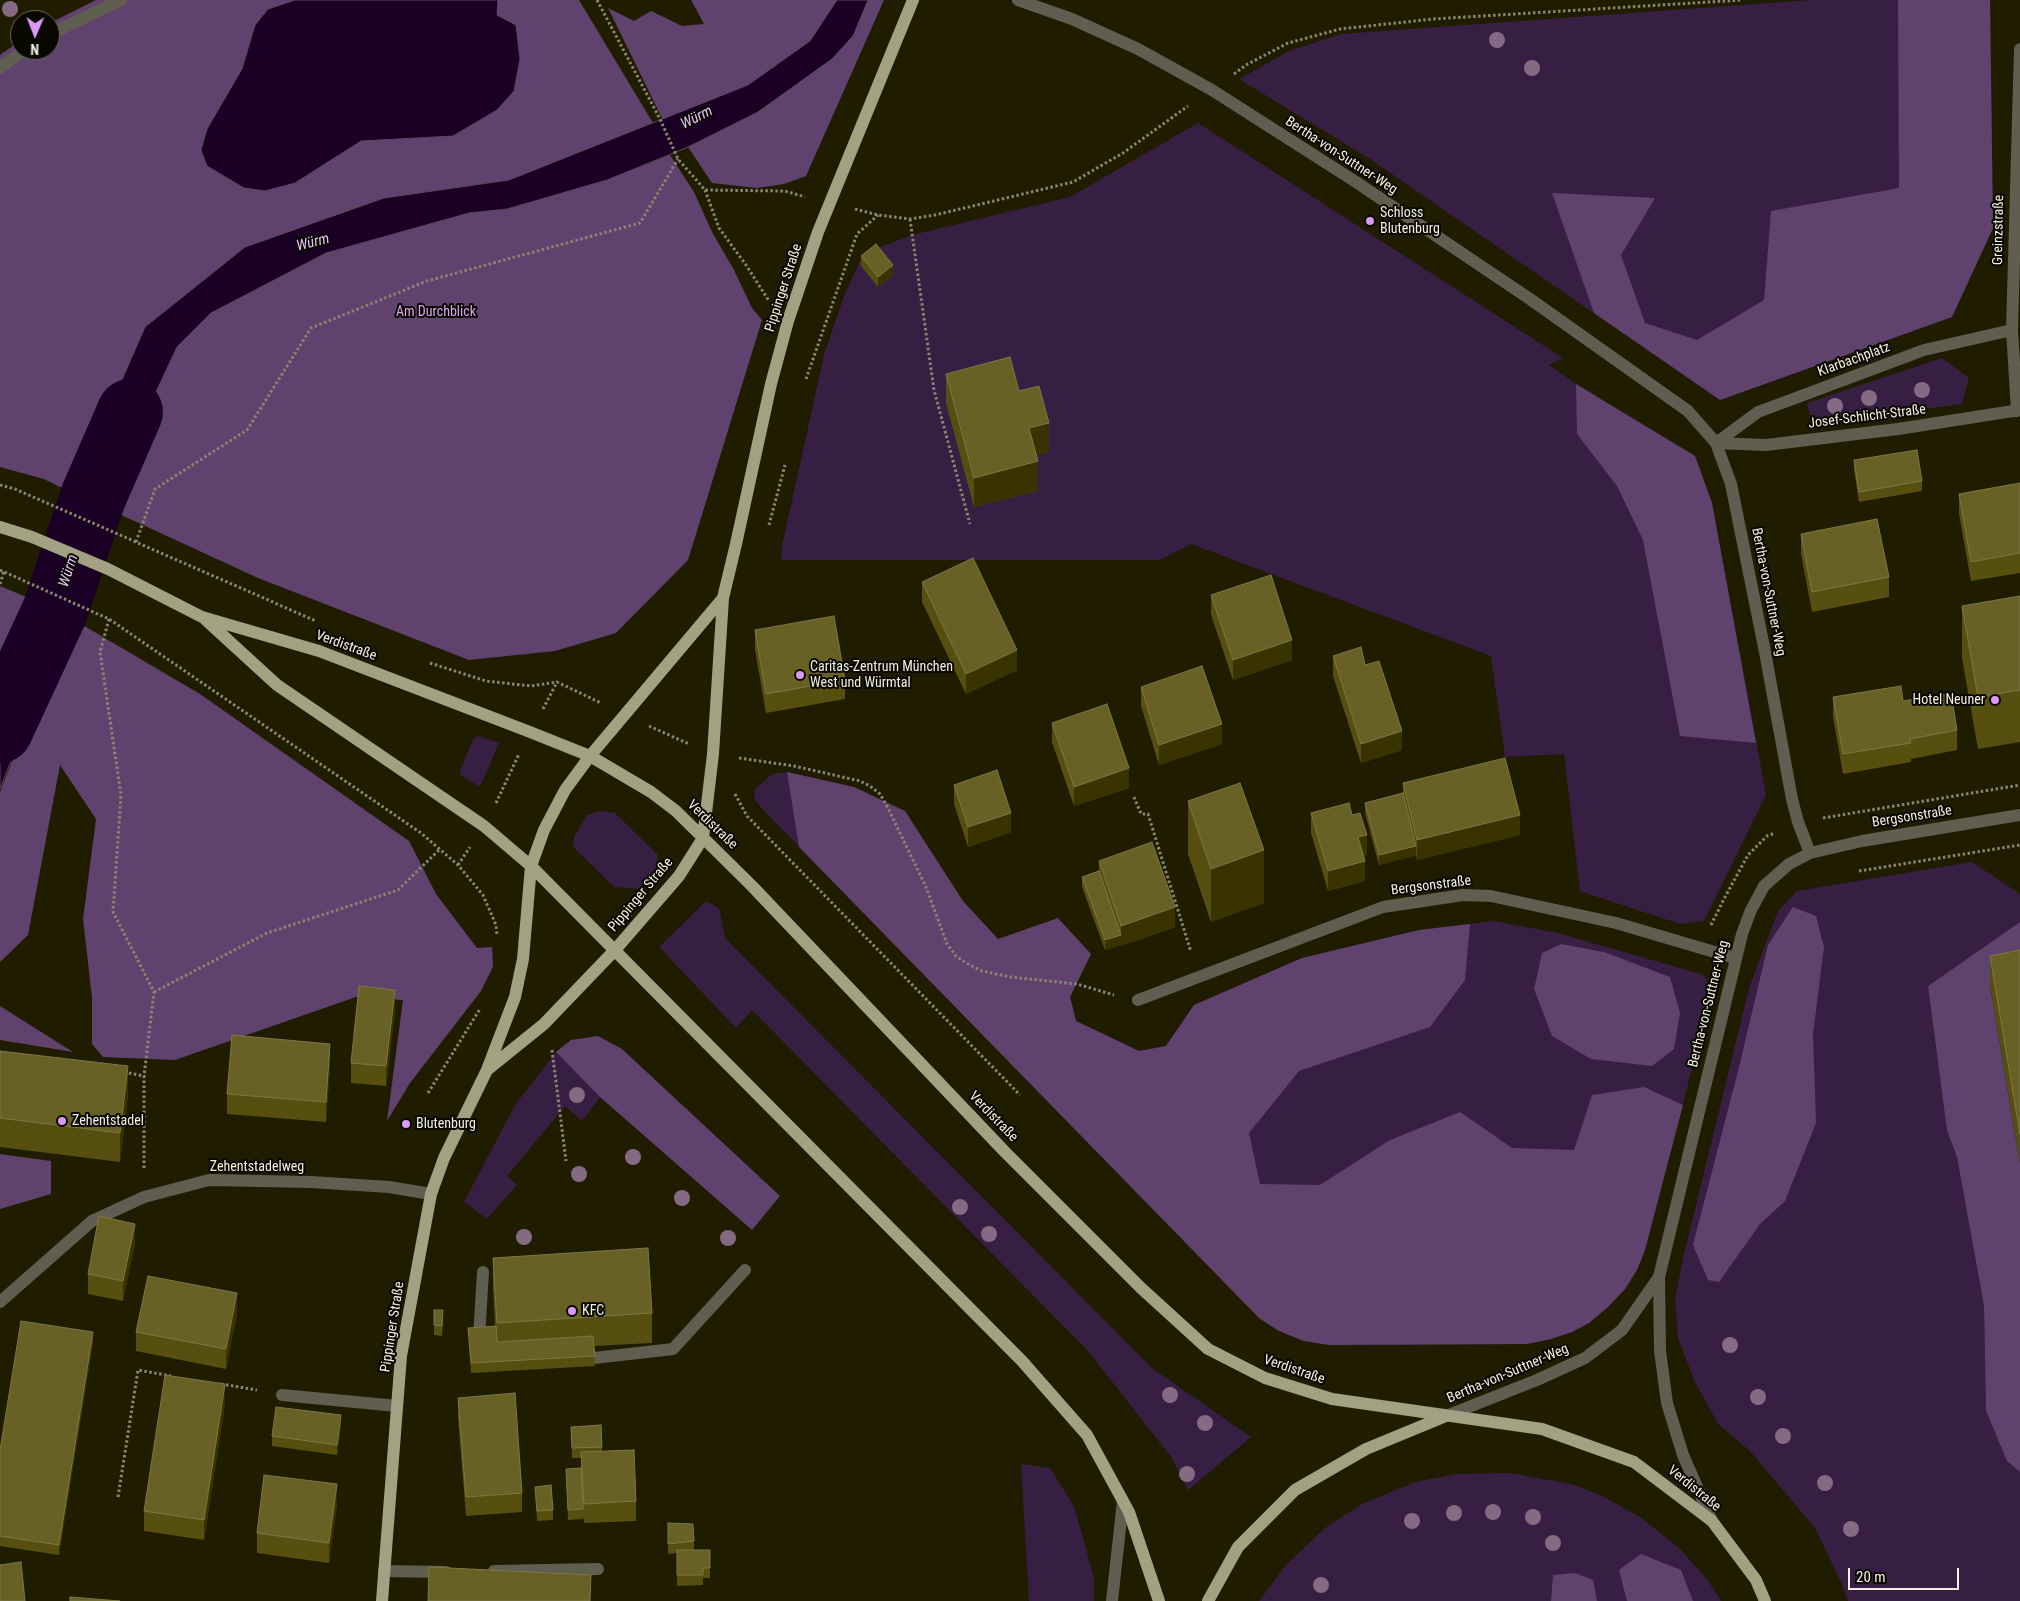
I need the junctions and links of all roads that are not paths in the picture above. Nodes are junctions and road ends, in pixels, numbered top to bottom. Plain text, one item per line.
1 (120, 0) edge
2 (913, 0) edge
3 (1018, 0) edge
4 (60, 29) edge
5 (2020, 50) edge
6 (11, 60) edge
7 (0, 68) edge
8 (2012, 330) junction
9 (2018, 410) edge
10 (1716, 442) junction
11 (0, 527) edge
12 (723, 598) junction
13 (202, 617) junction
14 (590, 756) junction
15 (2020, 814) edge
16 (703, 838) junction
17 (1810, 853) junction
18 (532, 866) junction
19 (615, 950) junction
20 (1736, 958) junction
21 (1138, 1000) road end
22 (487, 1070) junction
23 (431, 1194) junction
24 (745, 1270) dead end
25 (483, 1272) dead end
26 (1659, 1277) junction
27 (0, 1302) edge
28 (479, 1337) edge
29 (594, 1358) edge
30 (282, 1395) road end
31 (397, 1406) junction
32 (1446, 1416) junction
33 (1123, 1501) junction
34 (1712, 1521) junction
35 (598, 1569) dead end
36 (384, 1571) junction
37 (459, 1572) edge
38 (479, 1572) edge
39 (382, 1601) edge
40 (1112, 1601) edge
41 (1159, 1601) edge
42 (1208, 1601) edge
43 (1765, 1601) edge

1 - 4 street
2 - 12 main road, Pippinger Straße
3 - 10 street, Bertha-von-Suttner-Weg
5 - 8 street, Greinzstraße
6 - 7 street
8 - 9 street, Greinzstraße
8 - 10 street, Klarbachplatz
9 - 10 street, Josef-Schlicht-Straße
10 - 17 street, Bertha-von-Suttner-Weg
11 - 13 main road, Verdistraße
12 - 14 main road, Pippinger Straße
12 - 16 main road, Pippinger Straße
13 - 14 main road, Verdistraße
13 - 18 main road, Verdistraße
14 - 16 main road, Verdistraße
14 - 18 main road, Pippinger Straße
15 - 17 street, Bergsonstraße
16 - 19 main road, Pippinger Straße
16 - 32 main road, Verdistraße
17 - 20 street, Bertha-von-Suttner-Weg
18 - 19 main road, Verdistraße
18 - 22 main road, Pippinger Straße
19 - 22 main road, Pippinger Straße
19 - 33 main road, Verdistraße
20 - 21 street, Bergsonstraße
20 - 26 street, Bertha-von-Suttner-Weg
22 - 23 main road, Pippinger Straße
23 - 27 street, Zehentstadelweg
23 - 31 main road, Pippinger Straße
24 - 29 street
25 - 28 street
26 - 32 street, Bertha-von-Suttner-Weg
26 - 34 street
30 - 31 street
31 - 36 main road, Pippinger Straße
32 - 34 main road, Verdistraße
32 - 42 main road
33 - 40 street
33 - 41 main road, Verdistraße
34 - 43 main road, Verdistraße
35 - 38 street
36 - 37 street
36 - 39 main road, Pippinger Straße

